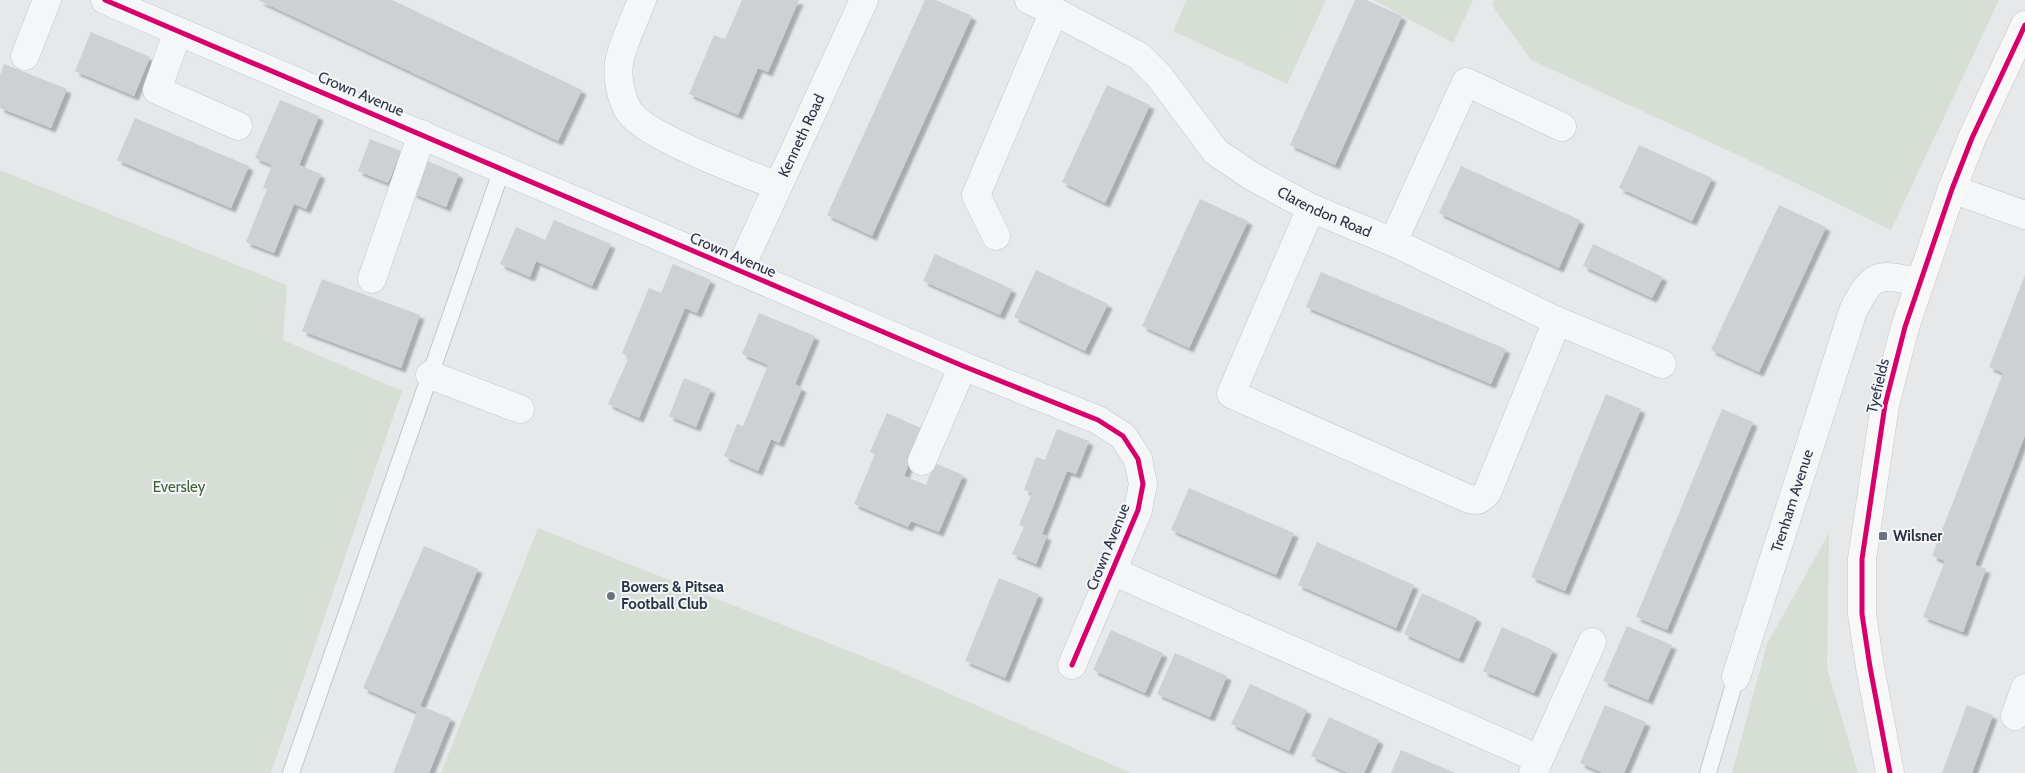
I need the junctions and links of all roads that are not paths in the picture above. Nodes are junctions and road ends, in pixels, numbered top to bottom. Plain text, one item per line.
1 (47, 0) edge
2 (105, 0) edge
3 (642, 0) edge
4 (864, 0) edge
5 (1029, 0) edge
6 (1054, 11) junction
7 (2025, 25) edge
8 (178, 30) junction
9 (24, 56) dead end
10 (238, 126) dead end
11 (1562, 127) dead end
12 (422, 134) junction
13 (502, 169) junction
14 (778, 186) junction
15 (1952, 189) junction
16 (1311, 208) junction
17 (2025, 215) edge
18 (996, 236) dead end
19 (1392, 242) junction
20 (739, 271) junction
21 (372, 279) dead end
22 (1920, 283) junction
23 (1557, 321) junction
24 (1662, 364) dead end
25 (963, 366) junction
26 (430, 376) junction
27 (520, 409) dead end
28 (922, 461) dead end
29 (1112, 571) junction
30 (1592, 642) dead end
31 (1072, 665) dead end
32 (1736, 677) joint
33 (2025, 688) edge
34 (2015, 716) dead end
35 (1536, 766) edge
36 (291, 773) edge
37 (1708, 773) edge
38 (1890, 773) edge

1 - 9 street
2 - 8 street, Crown Avenue
3 - 14 street
4 - 14 street, Kenneth Road
5 - 6 street, Clarendon Road
6 - 16 street, Clarendon Road
6 - 18 street
7 - 15 street, Tyefields
8 - 10 street
8 - 12 street, Crown Avenue
11 - 19 street
12 - 13 street, Crown Avenue
12 - 21 street
13 - 20 street, Crown Avenue
13 - 26 lane
14 - 20 street, Kenneth Road
15 - 17 street
15 - 22 street, Tyefields
16 - 19 street, Clarendon Road
16 - 23 street
19 - 23 street, Clarendon Road
20 - 25 street, Crown Avenue
22 - 32 street, Trenham Avenue
22 - 38 street, Tyefields
23 - 24 street, Clarendon Road
25 - 28 street
25 - 29 street, Crown Avenue
26 - 27 street
26 - 36 lane
29 - 31 street, Crown Avenue
29 - 35 street
30 - 35 street
32 - 37 lane, Trenham Avenue
33 - 34 street

